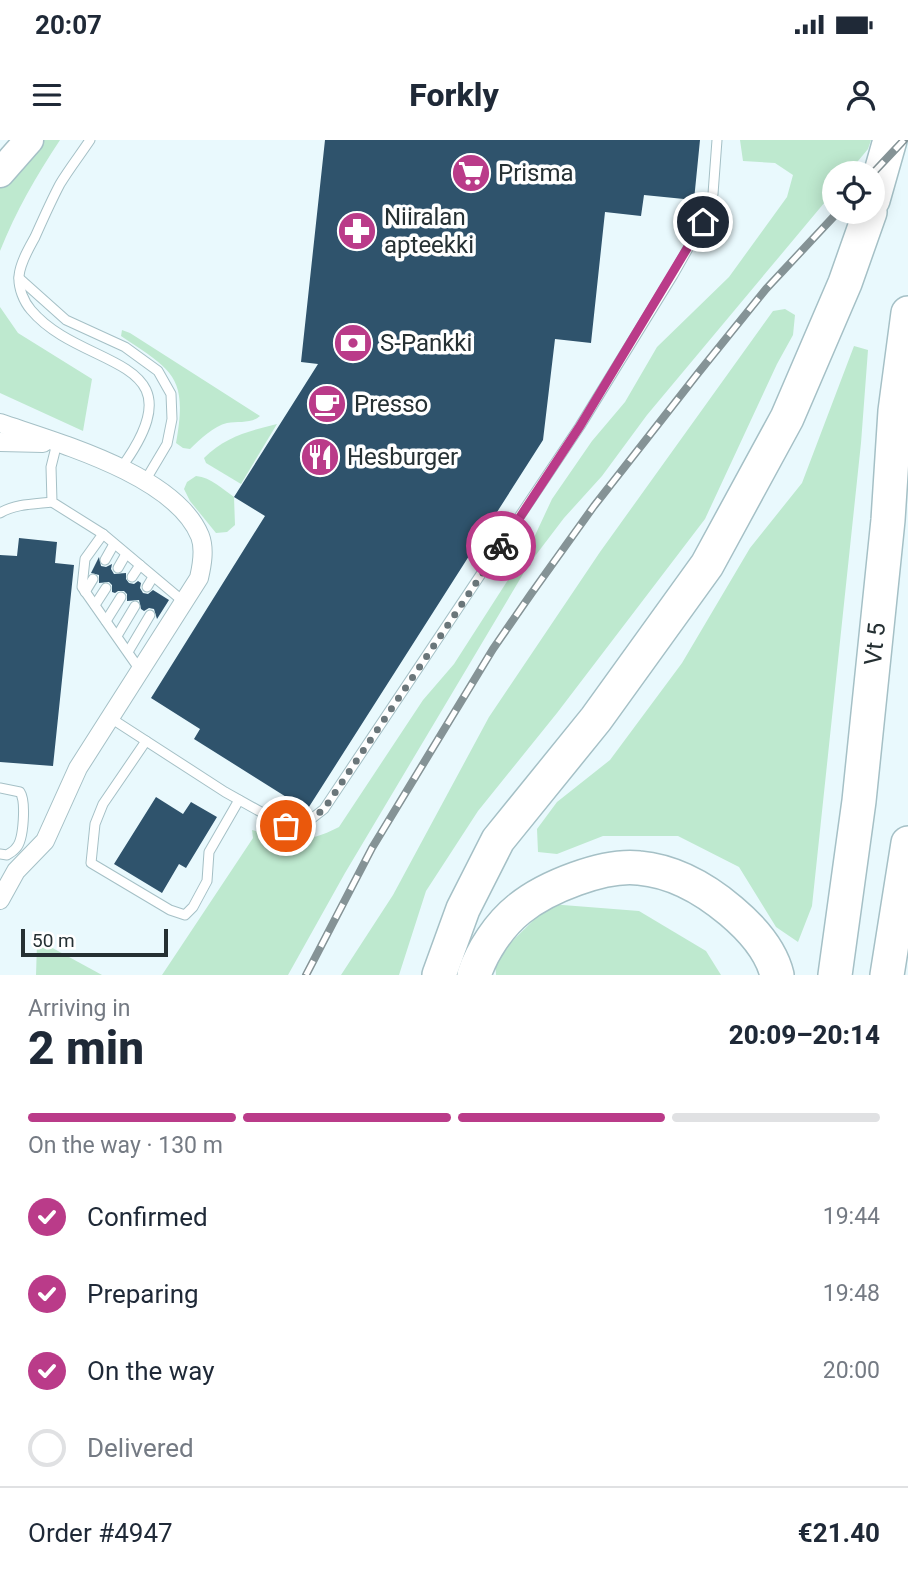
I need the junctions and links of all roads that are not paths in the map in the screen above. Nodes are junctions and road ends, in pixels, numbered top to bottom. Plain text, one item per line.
1 (6, 140) edge
2 (29, 140) edge
3 (90, 140) edge
4 (717, 140) edge
5 (890, 140) edge
6 (0, 150) edge
7 (884, 161) edge
8 (0, 173) edge
9 (866, 224) edge
10 (19, 277) junction
11 (908, 313) edge
12 (0, 423) edge
13 (0, 442) edge
14 (57, 443) junction
15 (121, 468) junction
16 (145, 481) junction
17 (52, 502) junction
18 (0, 513) edge
19 (103, 534) junction
20 (114, 544) junction
21 (126, 554) junction
22 (105, 560) dead end
23 (140, 565) junction
24 (118, 568) dead end
25 (132, 577) dead end
26 (153, 577) junction
27 (93, 579) dead end
28 (106, 587) dead end
29 (147, 587) dead end
30 (85, 592) junction
31 (121, 597) dead end
32 (184, 602) junction
33 (94, 605) junction
34 (135, 606) dead end
35 (150, 615) dead end
36 (106, 621) junction
37 (117, 636) junction
38 (128, 652) junction
39 (140, 670) junction
40 (109, 717) junction
41 (146, 741) junction
42 (0, 788) edge
43 (239, 800) junction
44 (20, 840) junction
45 (45, 841) junction
46 (908, 843) edge
47 (0, 854) edge
48 (16, 871) junction
49 (0, 885) edge
50 (0, 900) edge
51 (439, 975) edge
52 (474, 975) edge
53 (777, 975) edge
54 (835, 975) edge
55 (887, 975) edge

1 - 6 main road
2 - 8 main road
3 - 10 lane
4 - 43 lane
5 - 7 highway
9 - 51 highway
10 - 15 lane
10 - 16 lane
11 - 54 highway, Vt 5
12 - 14 street
13 - 14 street
14 - 15 street
14 - 17 lane
15 - 16 street
16 - 32 street
17 - 18 lane
17 - 19 lane
19 - 20 lane
19 - 30 lane
20 - 21 lane
20 - 22 lane
21 - 23 lane
21 - 24 lane
23 - 25 lane
23 - 26 lane
26 - 29 lane
26 - 32 lane
27 - 30 lane
28 - 33 lane
30 - 33 lane
31 - 36 lane
32 - 39 street
33 - 36 lane
34 - 37 lane
35 - 38 lane
36 - 37 lane
37 - 38 lane
38 - 39 lane
39 - 40 street
40 - 41 lane
40 - 45 street
41 - 43 lane
41 - 43 lane
42 - 44 lane
44 - 45 lane
44 - 47 lane
45 - 48 street
46 - 55 highway
48 - 49 street
48 - 50 street
52 - 53 highway

